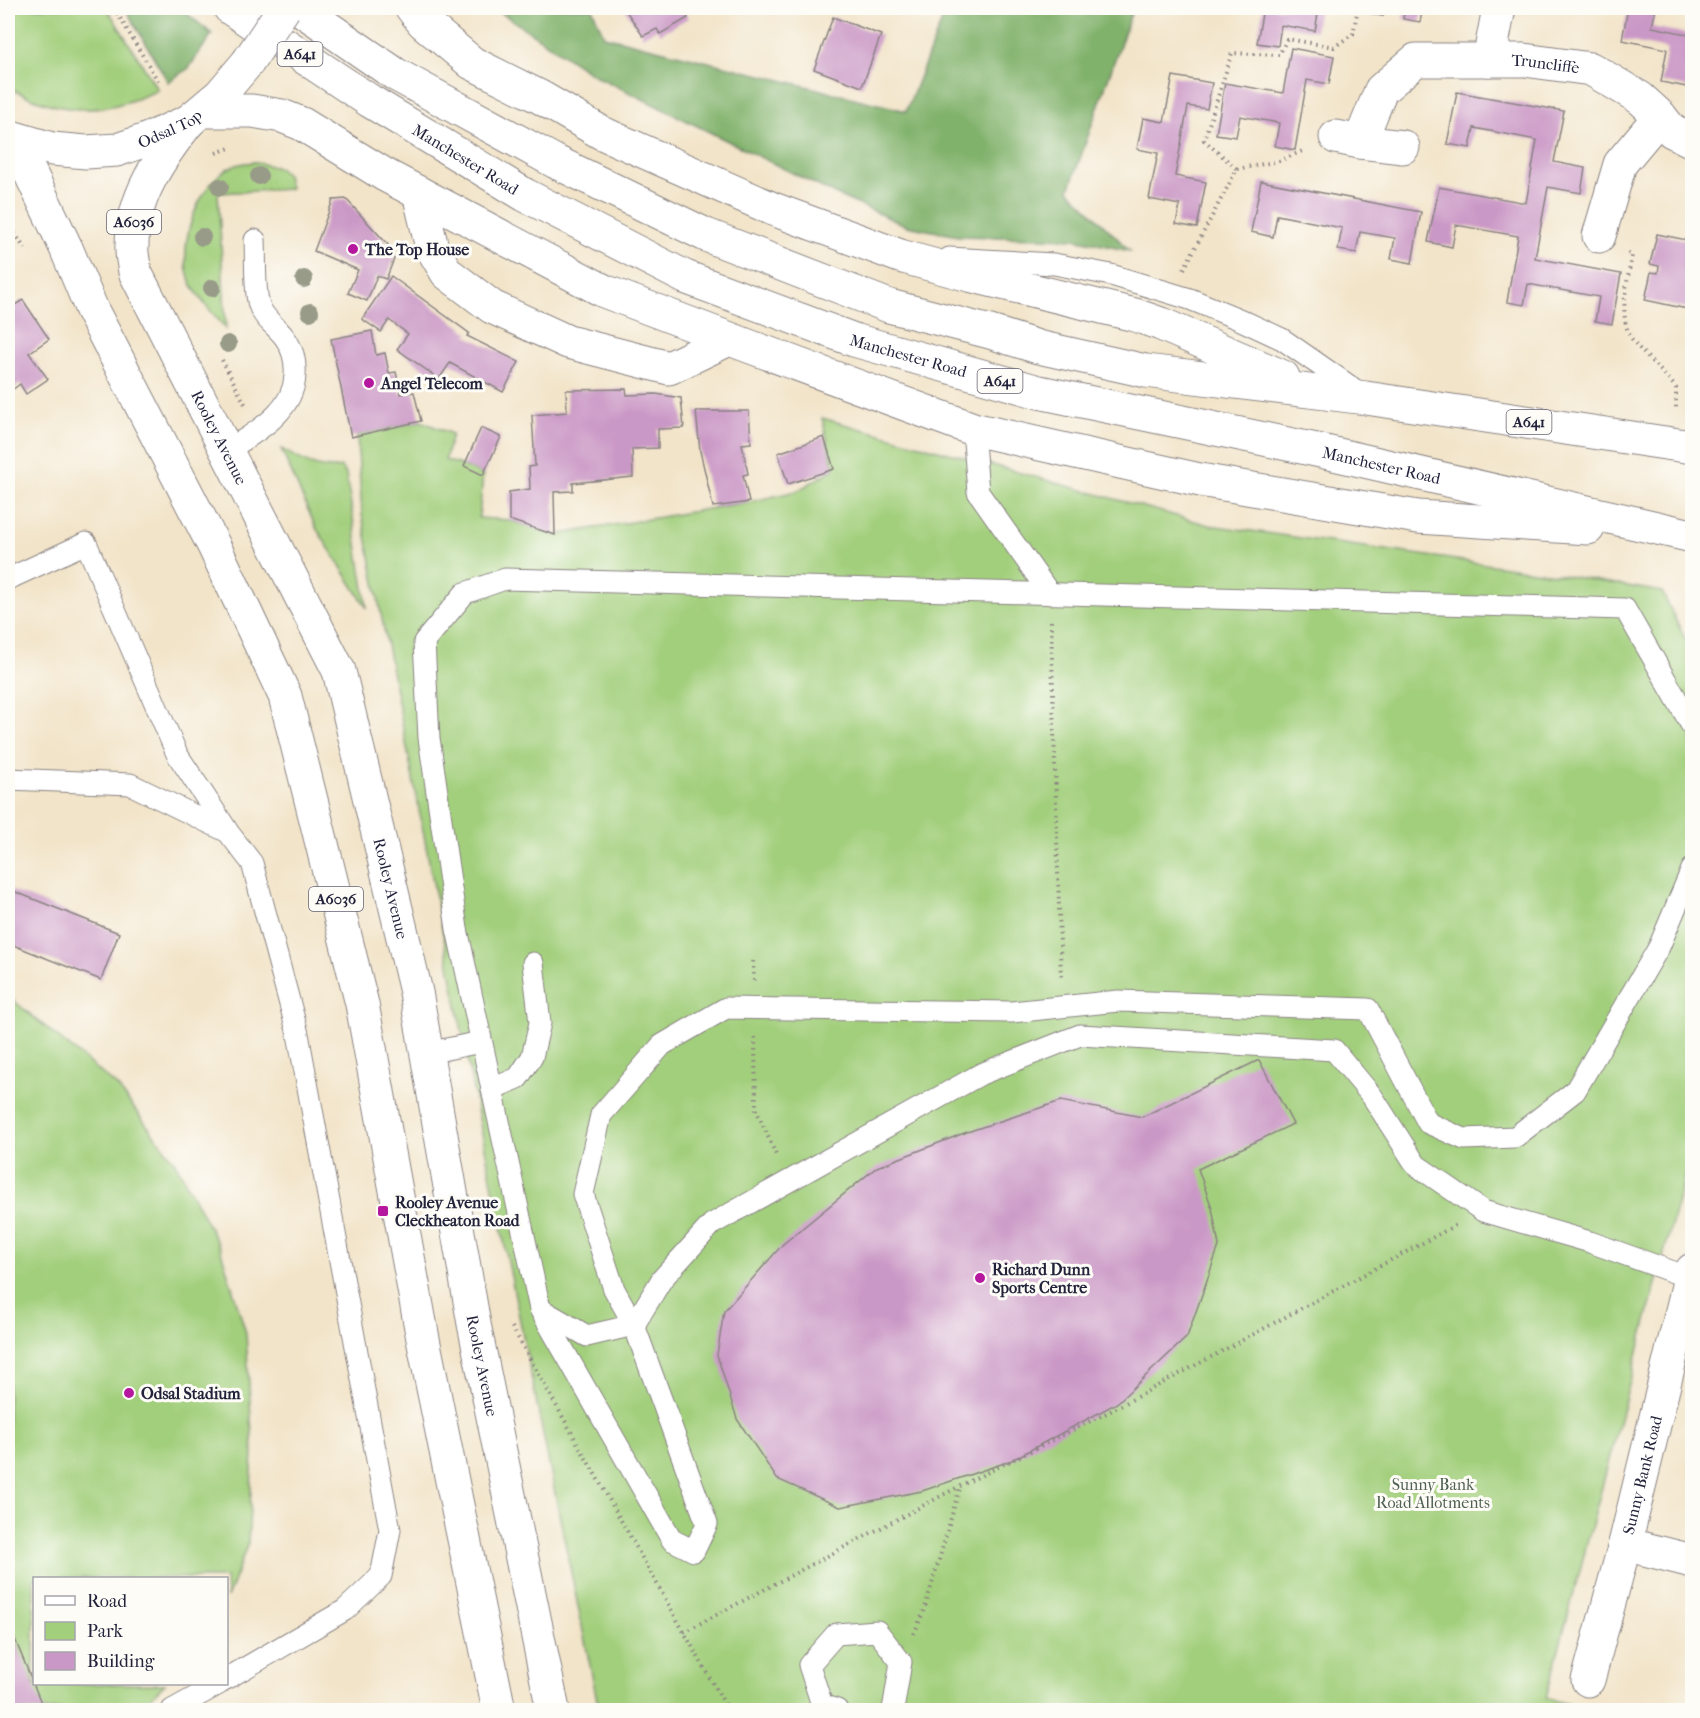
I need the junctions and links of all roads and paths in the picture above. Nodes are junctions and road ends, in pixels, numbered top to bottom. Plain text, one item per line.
1 (114, 8) edge
2 (230, 8) edge
3 (284, 8) edge
4 (298, 8) edge
5 (412, 8) edge
6 (1358, 8) edge
7 (1500, 8) edge
8 (1489, 60) junction
9 (158, 81) dead end
10 (195, 116) junction
11 (1660, 116) junction
12 (11, 138) edge
13 (1348, 140) junction
14 (1692, 141) edge
15 (1403, 147) dead end
16 (1237, 169) junction
17 (419, 193) junction
18 (8, 223) edge
19 (1599, 236) joint
20 (255, 240) dead end
21 (25, 249) dead end
22 (900, 256) junction
23 (1171, 293) junction
24 (729, 339) junction
25 (1318, 392) junction
26 (1366, 398) junction
27 (973, 429) junction
28 (1683, 446) edge
29 (227, 451) junction
30 (1685, 534) edge
31 (8, 579) edge
32 (1050, 594) junction
33 (1692, 726) edge
34 (8, 779) edge
35 (228, 832) junction
36 (1692, 869) edge
37 (753, 961) dead end
38 (533, 963) dead end
39 (1062, 1007) junction
40 (754, 1008) junction
41 (1080, 1035) junction
42 (481, 1042) junction
43 (427, 1053) junction
44 (492, 1089) junction
45 (787, 1182) junction
46 (1483, 1211) junction
47 (1691, 1274) edge
48 (540, 1309) junction
49 (511, 1325) dead end
50 (634, 1325) junction
51 (960, 1486) junction
52 (1625, 1545) junction
53 (1692, 1561) edge
54 (684, 1632) junction
55 (901, 1662) junction
56 (228, 1678) edge
57 (1588, 1680) dead end
58 (216, 1685) edge
59 (172, 1710) edge
60 (499, 1710) edge
61 (553, 1710) edge
62 (728, 1710) edge
63 (837, 1710) edge
64 (893, 1710) edge

1 - 9 path
2 - 30 main road, Manchester Road / A641
3 - 10 main road, Odsal Top / A6036, bridge
4 - 25 main road, A641
5 - 22 main road
6 - 16 path
7 - 8 main road, Truncliffe
8 - 11 main road, Truncliffe
8 - 13 main road, Truncliffe
10 - 12 main road, Odsal Top / A6036
10 - 17 main road
10 - 29 main road, Rooley Avenue / A6036
11 - 14 main road, Truncliffe
11 - 19 main road
12 - 60 main road, A6036
13 - 15 main road
13 - 16 path
16 - 23 path
17 - 24 main road
17 - 24 main road
18 - 21 path
19 - 28 path
20 - 29 lane
22 - 23 lane
22 - 25 main road
23 - 26 lane
24 - 27 main road
25 - 26 main road, A641
26 - 28 main road, A641
27 - 30 main road
27 - 32 lane
29 - 43 main road, Rooley Avenue / A6036
31 - 35 lane
32 - 33 lane
32 - 39 path
32 - 42 lane
34 - 35 lane
35 - 56 lane
36 - 39 lane
37 - 40 path
38 - 44 lane
39 - 40 lane
39 - 41 lane
40 - 45 path
40 - 50 lane
41 - 45 lane
41 - 46 lane
42 - 43 lane
42 - 44 lane
43 - 61 main road, Rooley Avenue / A6036
44 - 48 lane
45 - 50 lane
46 - 47 lane
46 - 51 path
47 - 52 main road, Sunny Bank Road
48 - 50 lane
48 - 50 lane
49 - 54 path
51 - 54 path
51 - 55 path
52 - 53 main road
52 - 57 main road, Sunny Bank Road
54 - 62 path
55 - 63 lane
55 - 64 lane
58 - 59 lane

